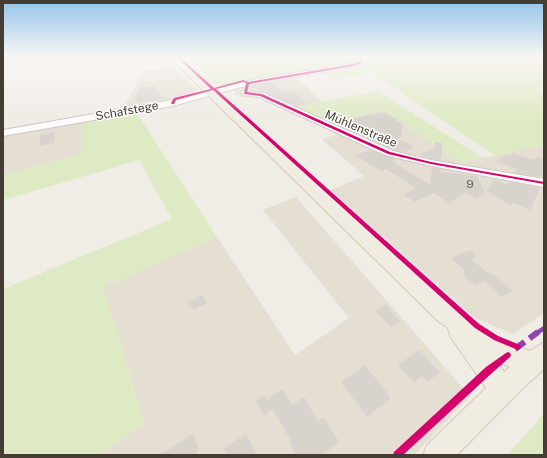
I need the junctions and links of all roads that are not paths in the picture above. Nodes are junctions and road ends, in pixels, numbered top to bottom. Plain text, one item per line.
1 (194, 77) edge
2 (281, 77) edge
3 (209, 92) junction
4 (245, 93) dead end
5 (3, 133) edge
6 (544, 183) edge
7 (446, 314) junction
8 (537, 358) edge
9 (495, 380) junction
10 (437, 455) edge

1 - 3 main road
2 - 3 street, Schafstege
3 - 5 street, Schafstege
3 - 7 main road
4 - 6 street, Mühlenstraße
7 - 8 main road
7 - 9 main road
8 - 9 main road
9 - 10 main road

